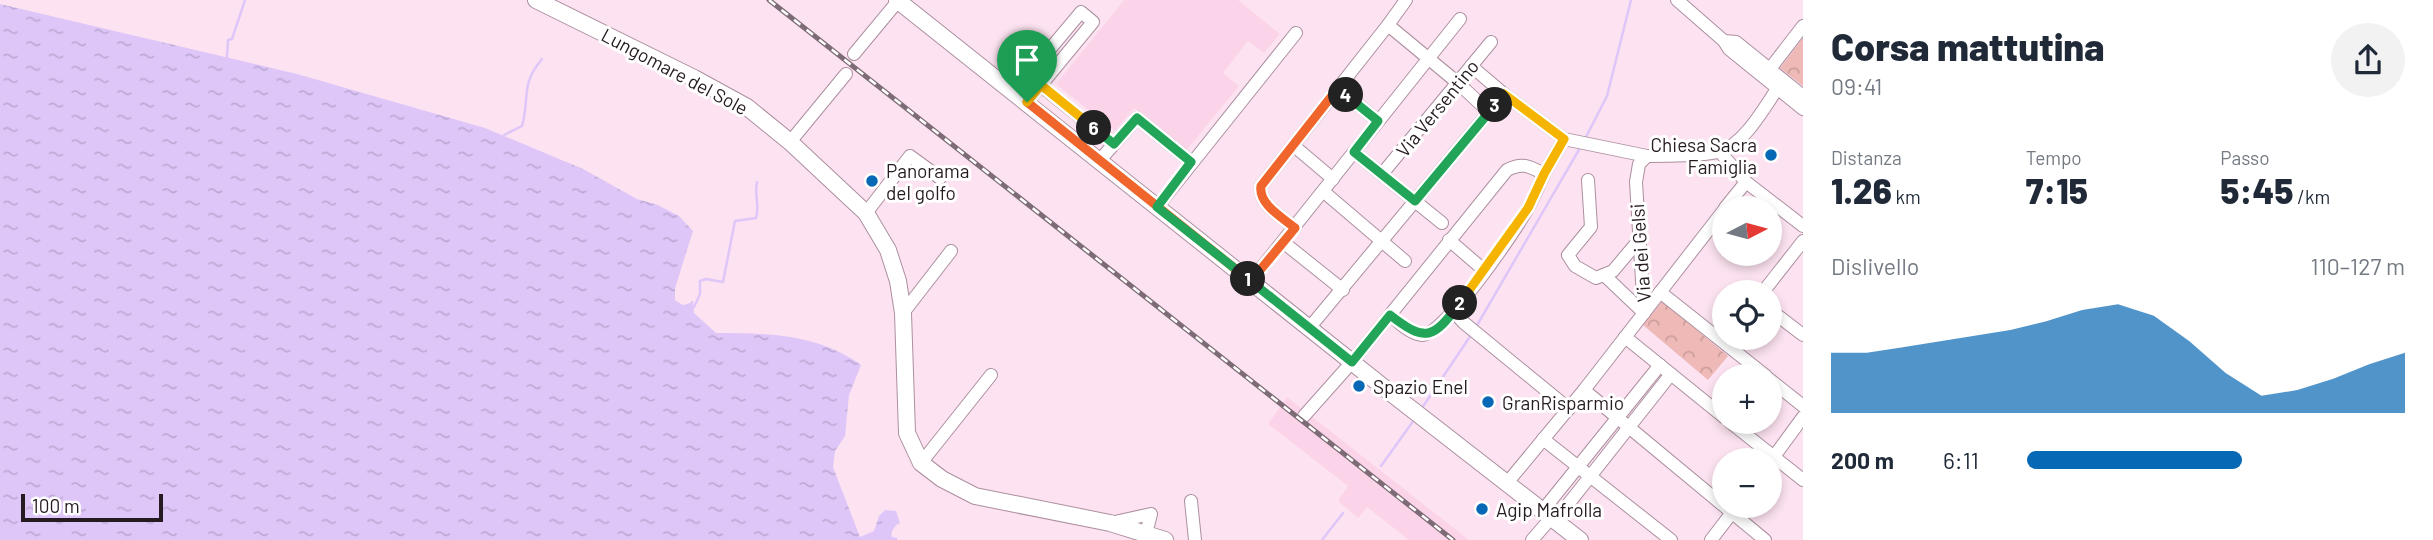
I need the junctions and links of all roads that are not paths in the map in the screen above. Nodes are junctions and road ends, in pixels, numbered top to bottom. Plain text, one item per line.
1 (536, 0) edge
2 (1406, 0) edge
3 (1677, 0) edge
4 (905, 3) edge
5 (1460, 19) dead end
6 (1388, 25) junction
7 (1803, 26) edge
8 (1296, 33) dead end
9 (1491, 41) dead end
10 (854, 54) dead end
11 (1429, 59) junction
12 (1471, 66) junction
13 (1767, 73) junction
14 (846, 74) dead end
15 (1028, 75) junction
16 (1458, 83) junction
17 (1780, 84) junction
18 (1041, 85) junction
19 (1338, 88) junction
20 (1504, 94) junction
21 (1803, 96) edge
22 (1021, 97) junction
23 (1803, 109) edge
24 (1489, 112) junction
25 (1378, 121) junction
26 (1564, 139) junction
27 (790, 142) junction
28 (1114, 144) junction
29 (1294, 146) junction
30 (1354, 152) junction
31 (1720, 152) junction
32 (1647, 156) junction
33 (1100, 160) junction
34 (1191, 162) junction
35 (1382, 174) junction
36 (1544, 174) junction
37 (940, 178) dead end
38 (1334, 179) junction
39 (1588, 180) dead end
40 (1746, 182) junction
41 (1324, 192) junction
42 (1735, 196) edge
43 (1415, 201) junction
44 (1157, 207) junction
45 (866, 213) junction
46 (1442, 223) dead end
47 (1712, 225) edge
48 (1803, 226) edge
49 (1295, 228) junction
50 (1449, 240) junction
51 (1639, 240) junction
52 (1382, 241) junction
53 (1803, 241) edge
54 (1283, 242) junction
55 (951, 251) dead end
56 (1485, 271) junction
57 (1422, 274) junction
58 (1604, 275) junction
59 (1772, 280) edge
60 (1251, 281) junction
61 (1343, 290) junction
62 (1660, 292) junction
63 (904, 313) junction
64 (1644, 313) junction
65 (1390, 315) junction
66 (1458, 317) junction
67 (1782, 319) edge
68 (1310, 327) junction
69 (1712, 330) edge
70 (1803, 335) edge
71 (1625, 337) junction
72 (1736, 350) edge
73 (1352, 362) junction
74 (1752, 364) edge
75 (1660, 365) junction
76 (1671, 374) junction
77 (991, 375) dead end
78 (1782, 389) edge
79 (1584, 390) junction
80 (1712, 406) edge
81 (1803, 406) edge
82 (1569, 409) junction
83 (1304, 416) dead end
84 (1618, 417) junction
85 (1803, 417) edge
86 (1630, 427) junction
87 (1743, 434) edge
88 (1543, 439) junction
89 (1759, 448) edge
90 (1779, 448) edge
91 (921, 463) junction
92 (1782, 466) edge
93 (1578, 467) junction
94 (1590, 476) junction
95 (1803, 480) edge
96 (1507, 483) junction
97 (1712, 492) edge
98 (1191, 501) dead end
99 (1551, 518) junction
100 (1727, 518) edge
101 (1743, 518) edge
102 (1166, 540) edge
103 (1195, 540) edge
104 (1532, 540) edge
105 (1580, 540) edge
106 (1671, 540) edge
107 (1711, 540) edge
108 (1765, 540) edge

1 - 27 street, Lungomare del Sole
2 - 6 street
3 - 13 street
4 - 10 street
4 - 22 street
5 - 11 street
6 - 11 street
6 - 19 street
7 - 13 street
8 - 34 street
9 - 12 street, Via Versentino
11 - 16 street
11 - 25 street
12 - 16 street, Via Versentino
12 - 20 street
13 - 17 street
14 - 27 street
15 - 18 street
15 - 18 street
15 - 22 street
16 - 24 street
16 - 35 street, Via Versentino
17 - 21 street
17 - 23 street
17 - 31 street
18 - 22 street
18 - 28 street
19 - 25 street
19 - 29 street
20 - 24 street
20 - 26 street
22 - 33 street
24 - 43 street
25 - 30 street
26 - 32 street
26 - 36 street
27 - 45 street, Lungomare del Sole
28 - 33 street
28 - 34 street
29 - 38 street
29 - 49 street
30 - 35 street
30 - 38 street
31 - 32 street
31 - 40 street
32 - 51 street, Via dei Gelsi
33 - 44 street
34 - 44 street
35 - 43 street
36 - 50 street
36 - 56 street
37 - 45 street
38 - 41 street
39 - 58 street
40 - 42 street
40 - 48 street
41 - 49 street
41 - 52 street
43 - 46 street
43 - 52 street
44 - 60 street
45 - 63 street, Lungomare del Sole
47 - 62 street
49 - 54 street
50 - 56 street
50 - 57 street
51 - 58 street
51 - 64 street, Via dei Gelsi
52 - 57 street
52 - 61 street
53 - 59 street
54 - 60 street
54 - 61 street
55 - 63 street
56 - 66 street
57 - 65 street
58 - 64 street
60 - 68 street
61 - 68 street
62 - 64 street
62 - 69 street
63 - 91 street, Lungomare del Sole
64 - 71 street
65 - 66 street
65 - 73 street
66 - 82 street
67 - 70 street
68 - 73 street
71 - 75 street
71 - 79 street
72 - 74 street
73 - 83 street
73 - 96 street
75 - 76 street
75 - 84 street
76 - 80 street
76 - 86 street
77 - 91 street
78 - 81 street
79 - 82 street
79 - 84 street
82 - 88 street
84 - 86 street
84 - 93 street
85 - 90 street
86 - 94 street
86 - 97 street
87 - 89 street
88 - 93 street
88 - 96 street
91 - 102 street
92 - 95 street
93 - 94 street
93 - 99 street
94 - 99 street
94 - 106 street
96 - 99 street
98 - 103 street
99 - 104 street
99 - 105 street
100 - 107 street
101 - 108 street

